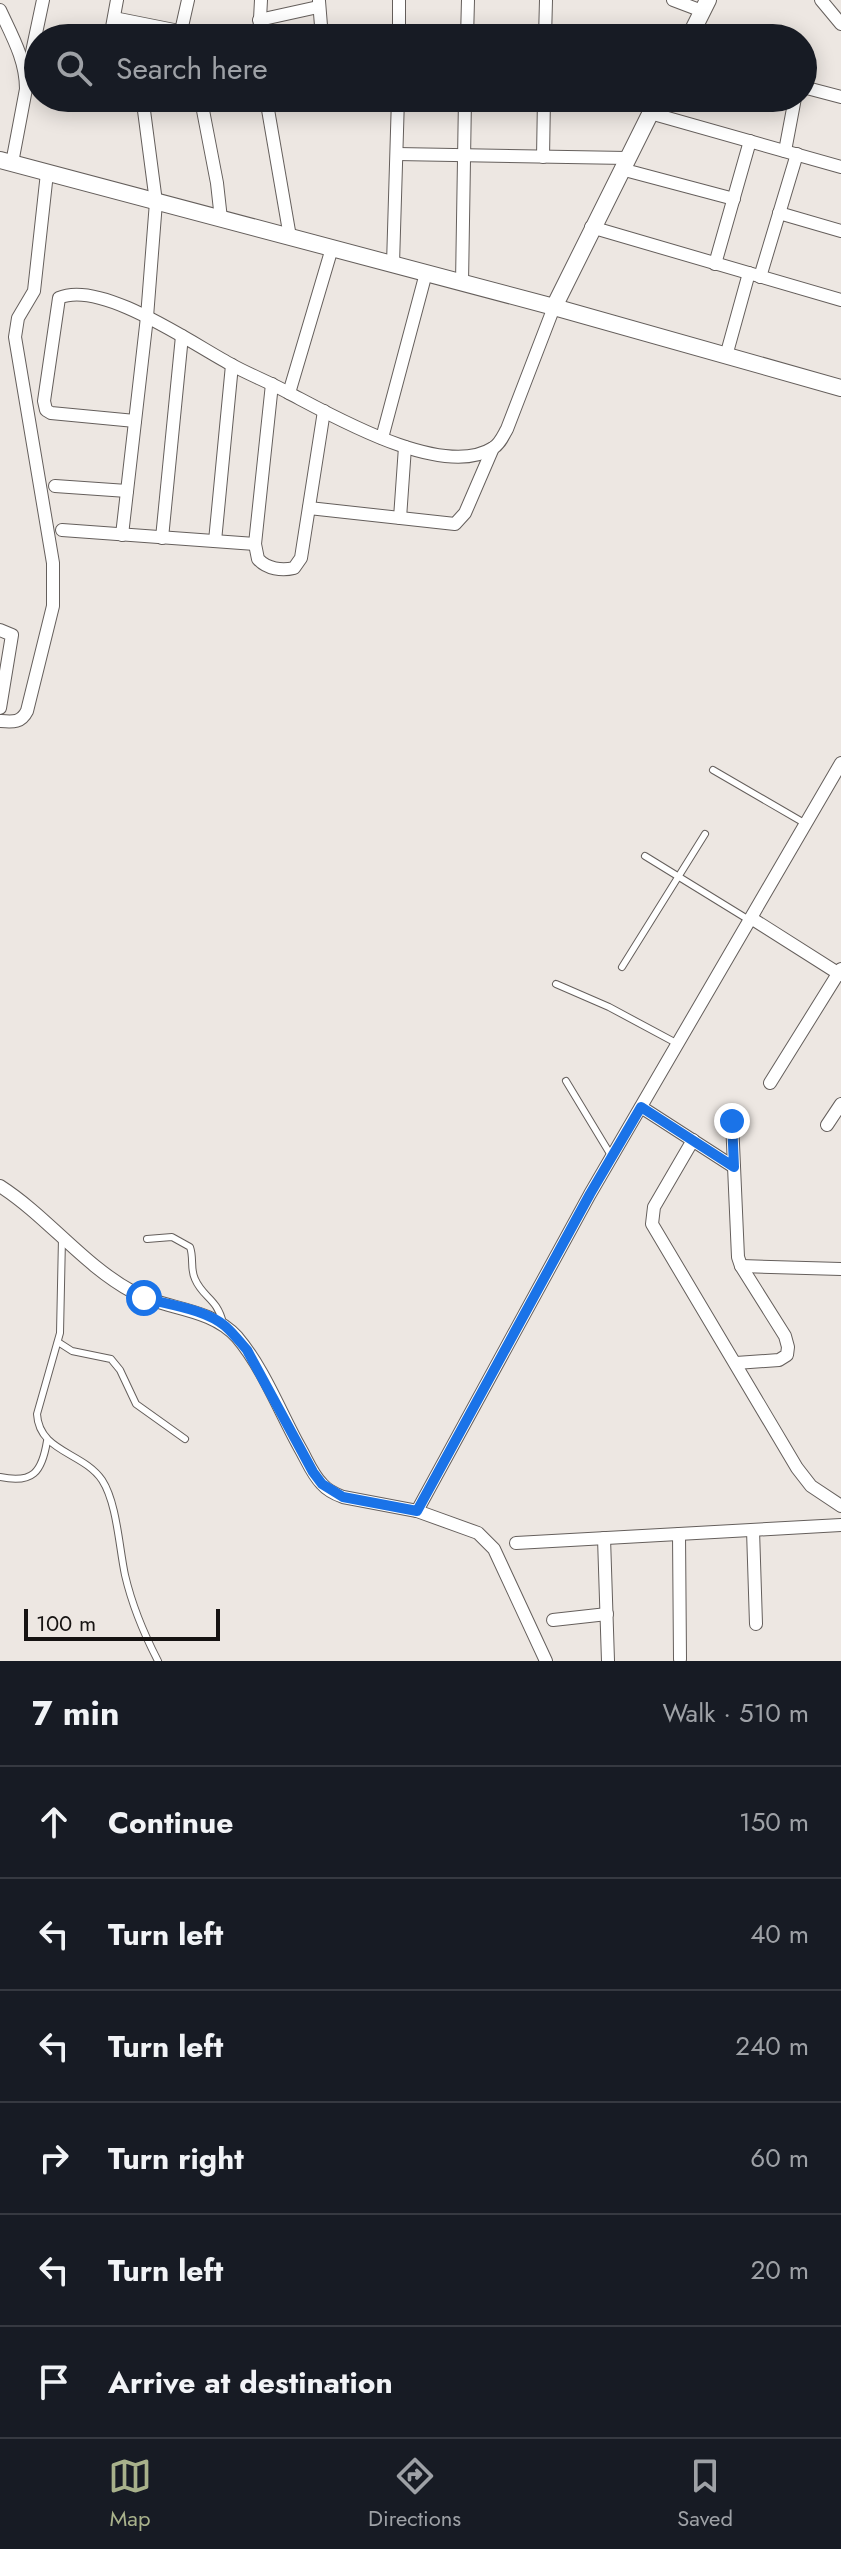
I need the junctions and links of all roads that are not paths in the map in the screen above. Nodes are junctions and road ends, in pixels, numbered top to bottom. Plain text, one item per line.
1 (43, 0) edge
2 (117, 0) edge
3 (188, 0) edge
4 (261, 0) edge
5 (399, 0) edge
6 (468, 0) edge
7 (546, 0) edge
8 (673, 0) edge
9 (821, 0) edge
10 (318, 4) edge
11 (705, 6) edge
12 (0, 10) edge
13 (114, 18) junction
14 (259, 20) junction
15 (39, 24) edge
16 (113, 24) edge
17 (145, 24) edge
18 (183, 24) edge
19 (259, 24) edge
20 (320, 24) edge
21 (399, 24) edge
22 (467, 24) edge
23 (545, 24) edge
24 (696, 24) edge
25 (841, 24) edge
26 (24, 63) edge
27 (817, 91) edge
28 (24, 96) edge
29 (841, 97) edge
30 (144, 112) edge
31 (209, 112) edge
32 (268, 112) edge
33 (398, 112) edge
34 (465, 112) edge
35 (544, 112) edge
36 (650, 112) edge
37 (673, 112) edge
38 (794, 112) edge
39 (750, 141) junction
40 (791, 152) junction
41 (397, 154) junction
42 (463, 155) junction
43 (543, 157) junction
44 (6, 162) edge
45 (624, 163) junction
46 (841, 167) edge
47 (47, 173) junction
48 (734, 199) junction
49 (156, 202) junction
50 (779, 213) junction
51 (221, 219) junction
52 (591, 227) junction
53 (841, 231) edge
54 (290, 237) junction
55 (332, 248) junction
56 (393, 264) junction
57 (715, 264) junction
58 (426, 273) junction
59 (755, 275) junction
60 (462, 283) junction
61 (841, 300) edge
62 (554, 307) junction
63 (147, 317) junction
64 (182, 336) junction
65 (726, 356) junction
66 (232, 365) junction
67 (272, 384) junction
68 (841, 388) edge
69 (289, 393) junction
70 (324, 411) junction
71 (135, 421) junction
72 (382, 438) junction
73 (405, 447) junction
74 (493, 448) junction
75 (55, 486) dead end
76 (127, 491) junction
77 (309, 508) junction
78 (400, 518) junction
79 (62, 530) dead end
80 (122, 535) junction
81 (162, 538) junction
82 (215, 541) junction
83 (255, 544) junction
84 (0, 630) edge
85 (0, 708) edge
86 (0, 721) edge
87 (841, 763) edge
88 (713, 770) dead end
89 (806, 824) junction
90 (705, 834) dead end
91 (645, 856) dead end
92 (679, 877) junction
93 (750, 919) junction
94 (622, 967) dead end
95 (840, 973) edge
96 (556, 984) dead end
97 (678, 1044) junction
98 (566, 1081) dead end
99 (770, 1083) dead end
100 (841, 1104) edge
101 (641, 1107) junction
102 (732, 1121) dead end
103 (827, 1125) dead end
104 (693, 1140) junction
105 (612, 1157) junction
106 (734, 1167) junction
107 (0, 1186) edge
108 (62, 1234) junction
109 (147, 1239) dead end
110 (741, 1266) junction
111 (841, 1269) edge
112 (223, 1324) junction
113 (58, 1342) junction
114 (736, 1363) junction
115 (185, 1439) dead end
116 (47, 1441) junction
117 (0, 1477) edge
118 (841, 1506) edge
119 (417, 1511) junction
120 (841, 1525) edge
121 (753, 1530) junction
122 (679, 1534) junction
123 (604, 1538) junction
124 (516, 1543) dead end
125 (607, 1614) junction
126 (553, 1620) dead end
127 (756, 1624) dead end
128 (680, 1659) edge
129 (158, 1661) edge
130 (546, 1661) edge
131 (608, 1661) edge

1 - 15 street
2 - 13 street
3 - 18 street
4 - 14 street
5 - 21 street
6 - 22 street
7 - 23 street
8 - 11 street
9 - 25 street
10 - 14 street
10 - 20 street
11 - 24 street
12 - 26 street
13 - 16 street
13 - 17 street
14 - 19 street
27 - 29 street
28 - 44 street
30 - 49 street
31 - 51 street
32 - 54 street
33 - 41 street
34 - 42 street
35 - 43 street
36 - 45 street
37 - 39 street
38 - 40 street
39 - 40 street
39 - 48 street
40 - 46 street
40 - 50 street
41 - 42 street
41 - 56 street
42 - 43 street
42 - 60 street
43 - 45 street
44 - 47 street
45 - 48 street
45 - 52 street
47 - 49 street
47 - 86 street
48 - 57 street
49 - 51 street
49 - 63 street
50 - 53 street
50 - 59 street
51 - 54 street
52 - 57 street
52 - 62 street
54 - 55 street
55 - 56 street
55 - 69 street
56 - 58 street
57 - 59 street
58 - 60 street
58 - 72 street
59 - 61 street
59 - 65 street
60 - 62 street
62 - 65 street
62 - 74 street
63 - 64 street
63 - 71 street
63 - 71 street
64 - 66 street
64 - 81 street
65 - 68 street
66 - 67 street
66 - 82 street
67 - 69 street
67 - 83 street
69 - 70 street
70 - 72 street
70 - 77 street
71 - 76 street
72 - 73 street
73 - 74 street
73 - 78 street
74 - 78 street
75 - 76 street
76 - 80 street
77 - 78 street
77 - 83 street
79 - 80 street
80 - 81 street
81 - 82 street
82 - 83 street
84 - 85 street
87 - 89 street
88 - 89 lane
89 - 93 street
90 - 92 lane
91 - 92 lane
92 - 93 lane
92 - 94 lane
93 - 95 street
93 - 97 street
95 - 99 street
96 - 97 lane
97 - 101 street
98 - 105 lane
100 - 103 street
101 - 104 street
101 - 105 street
102 - 106 street
104 - 106 street
104 - 114 street
105 - 119 street
106 - 110 street
107 - 108 street
108 - 112 street
108 - 113 lane
109 - 112 lane
110 - 111 street
110 - 114 street
112 - 119 street
113 - 115 lane
113 - 116 lane
114 - 118 street
116 - 117 lane
116 - 129 lane
119 - 130 street
120 - 121 street
121 - 122 street
121 - 127 street
122 - 123 street
122 - 128 street
123 - 124 street
123 - 125 street
125 - 126 street
125 - 131 street

